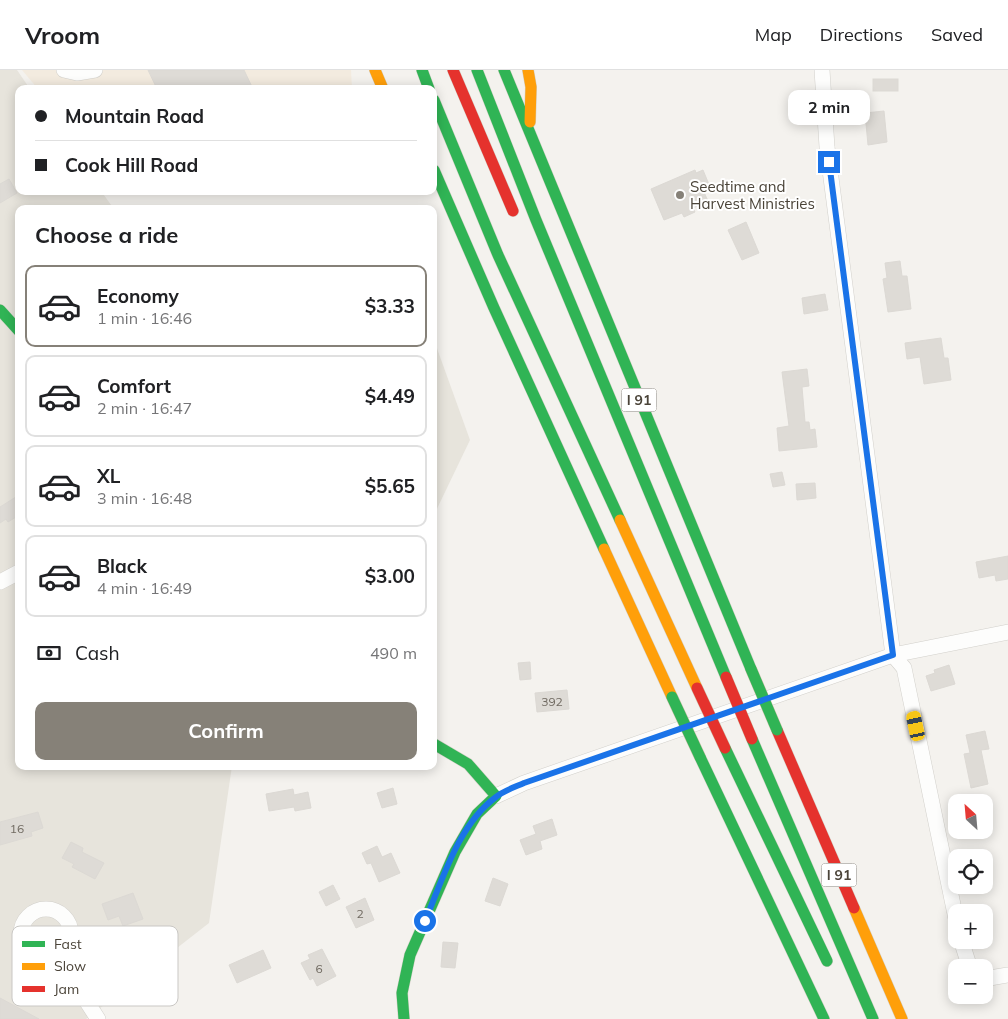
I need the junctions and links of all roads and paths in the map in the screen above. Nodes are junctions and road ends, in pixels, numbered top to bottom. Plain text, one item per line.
1 (64, 70) edge
2 (95, 70) edge
3 (375, 70) edge
4 (422, 70) edge
5 (453, 70) edge
6 (476, 70) edge
7 (504, 70) edge
8 (528, 70) edge
9 (822, 70) edge
10 (381, 85) edge
11 (428, 85) edge
12 (439, 98) edge
13 (528, 131) junction
14 (437, 177) edge
15 (519, 225) dead end
16 (0, 310) edge
17 (566, 323) dead end
18 (15, 327) edge
19 (640, 468) junction
20 (15, 574) edge
21 (0, 582) edge
22 (1008, 632) edge
23 (893, 655) junction
24 (437, 746) edge
25 (496, 796) junction
26 (953, 904) edge
27 (833, 972) dead end
28 (1008, 975) edge
29 (993, 978) edge
30 (90, 1006) edge
31 (98, 1019) edge
32 (404, 1019) edge
33 (824, 1019) edge
34 (873, 1019) edge
35 (902, 1019) edge

1 - 2 street
3 - 10 main road
4 - 11 main road
5 - 15 main road
6 - 19 main road
7 - 13 main road, I 91
8 - 13 main road
9 - 23 street
12 - 27 main road, bridge
13 - 35 main road, I 91, bridge
14 - 33 main road, bridge
16 - 18 main road
17 - 19 main road
19 - 34 main road, bridge
20 - 21 street
22 - 23 street
23 - 25 street
23 - 26 street
24 - 25 main road
25 - 32 main road
28 - 29 street
30 - 31 street

